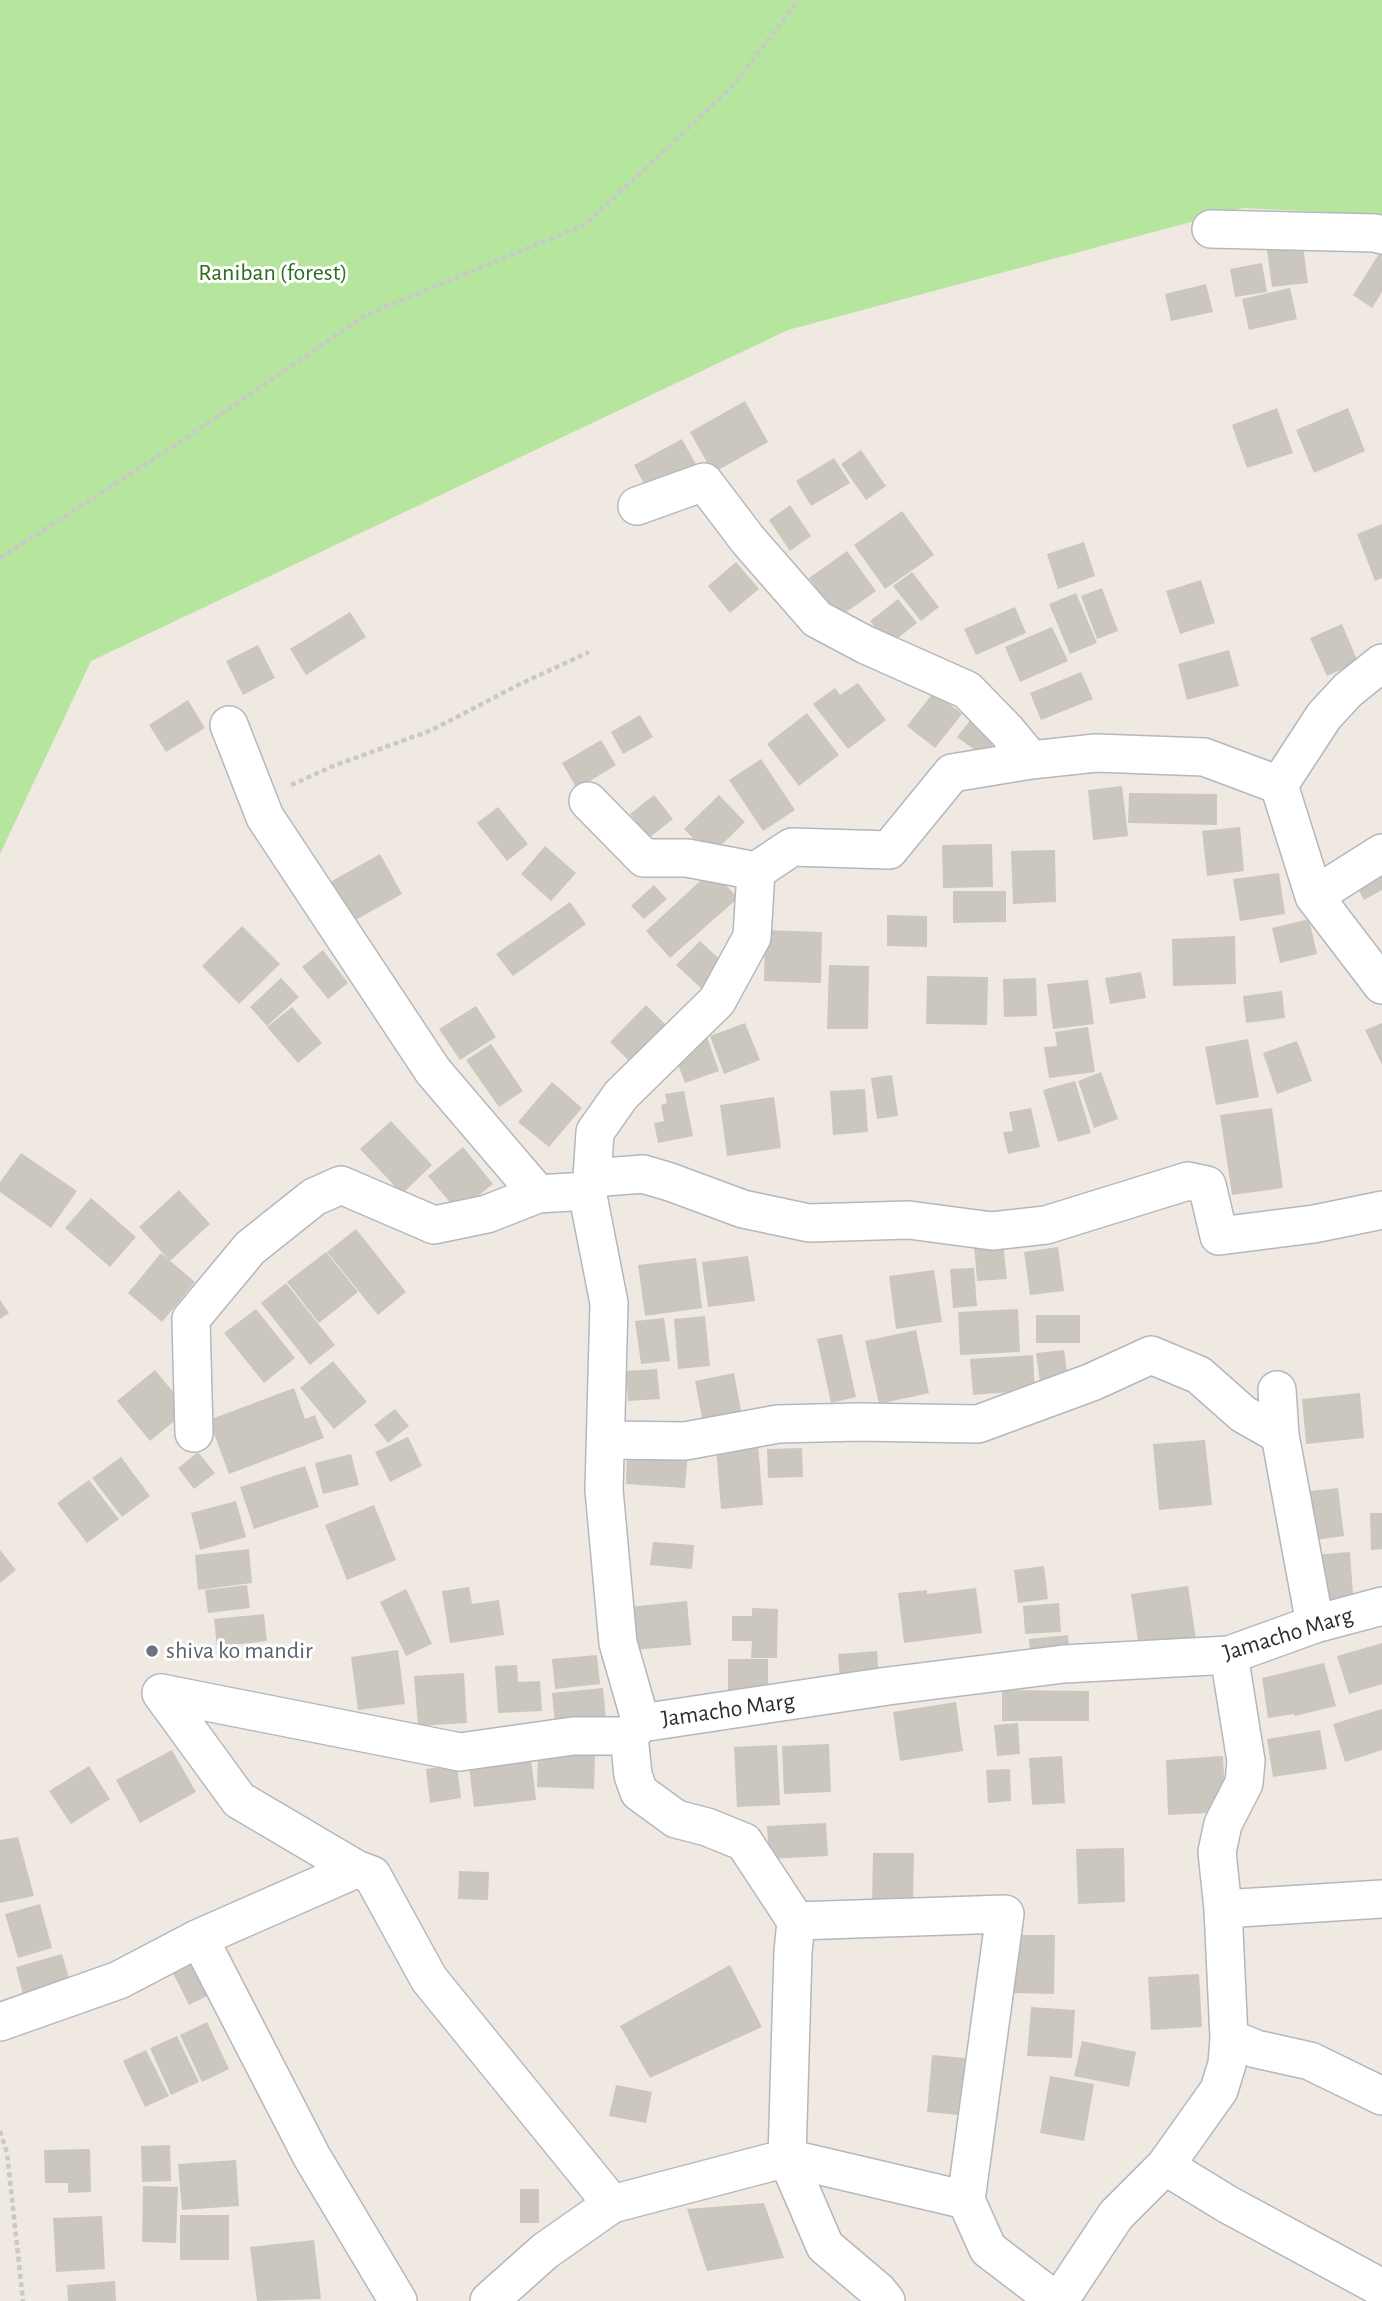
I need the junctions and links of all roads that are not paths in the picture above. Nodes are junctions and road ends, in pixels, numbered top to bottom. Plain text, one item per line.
1 (1211, 229) dead end
2 (1382, 236) edge
3 (637, 506) dead end
4 (1382, 663) edge
5 (229, 725) dead end
6 (1031, 760) junction
7 (1279, 785) junction
8 (588, 801) dead end
9 (1382, 853) edge
10 (756, 872) junction
11 (1314, 896) junction
12 (1375, 961) edge
13 (589, 1184) junction
14 (538, 1194) junction
15 (1382, 1210) edge
16 (1278, 1390) dead end
17 (194, 1433) dead end
18 (1280, 1435) junction
19 (606, 1440) junction
20 (1382, 1606) edge
21 (1315, 1624) junction
22 (1229, 1655) junction
23 (635, 1730) junction
24 (356, 1869) junction
25 (1382, 1899) edge
26 (1223, 1909) junction
27 (796, 1921) junction
28 (199, 1938) junction
29 (0, 2022) edge
30 (1229, 2038) junction
31 (1382, 2096) edge
32 (787, 2158) junction
33 (1165, 2166) junction
34 (966, 2200) junction
35 (612, 2204) junction
36 (1382, 2288) edge
37 (398, 2301) edge
38 (489, 2301) edge
39 (886, 2301) edge
40 (1058, 2301) edge

1 - 2 street
3 - 6 street
4 - 7 street
5 - 14 street
6 - 7 street
6 - 10 street
7 - 11 street
8 - 10 street
9 - 11 street
10 - 13 street
11 - 12 street
13 - 14 street
13 - 15 street
13 - 19 street
14 - 17 street
16 - 18 street
18 - 19 street
18 - 21 street
19 - 23 street
20 - 21 street, Jamacho Marg
21 - 22 street, Jamacho Marg
22 - 23 street, Jamacho Marg
22 - 26 street
23 - 24 street
23 - 27 street, Jamacho Marg
24 - 28 street
24 - 35 street
25 - 26 street
26 - 30 street
27 - 32 street
27 - 34 street
28 - 29 street
28 - 37 street
30 - 31 street
30 - 33 street
32 - 34 street
32 - 35 street
32 - 39 street
33 - 36 street
33 - 40 street
34 - 40 street
35 - 38 street

